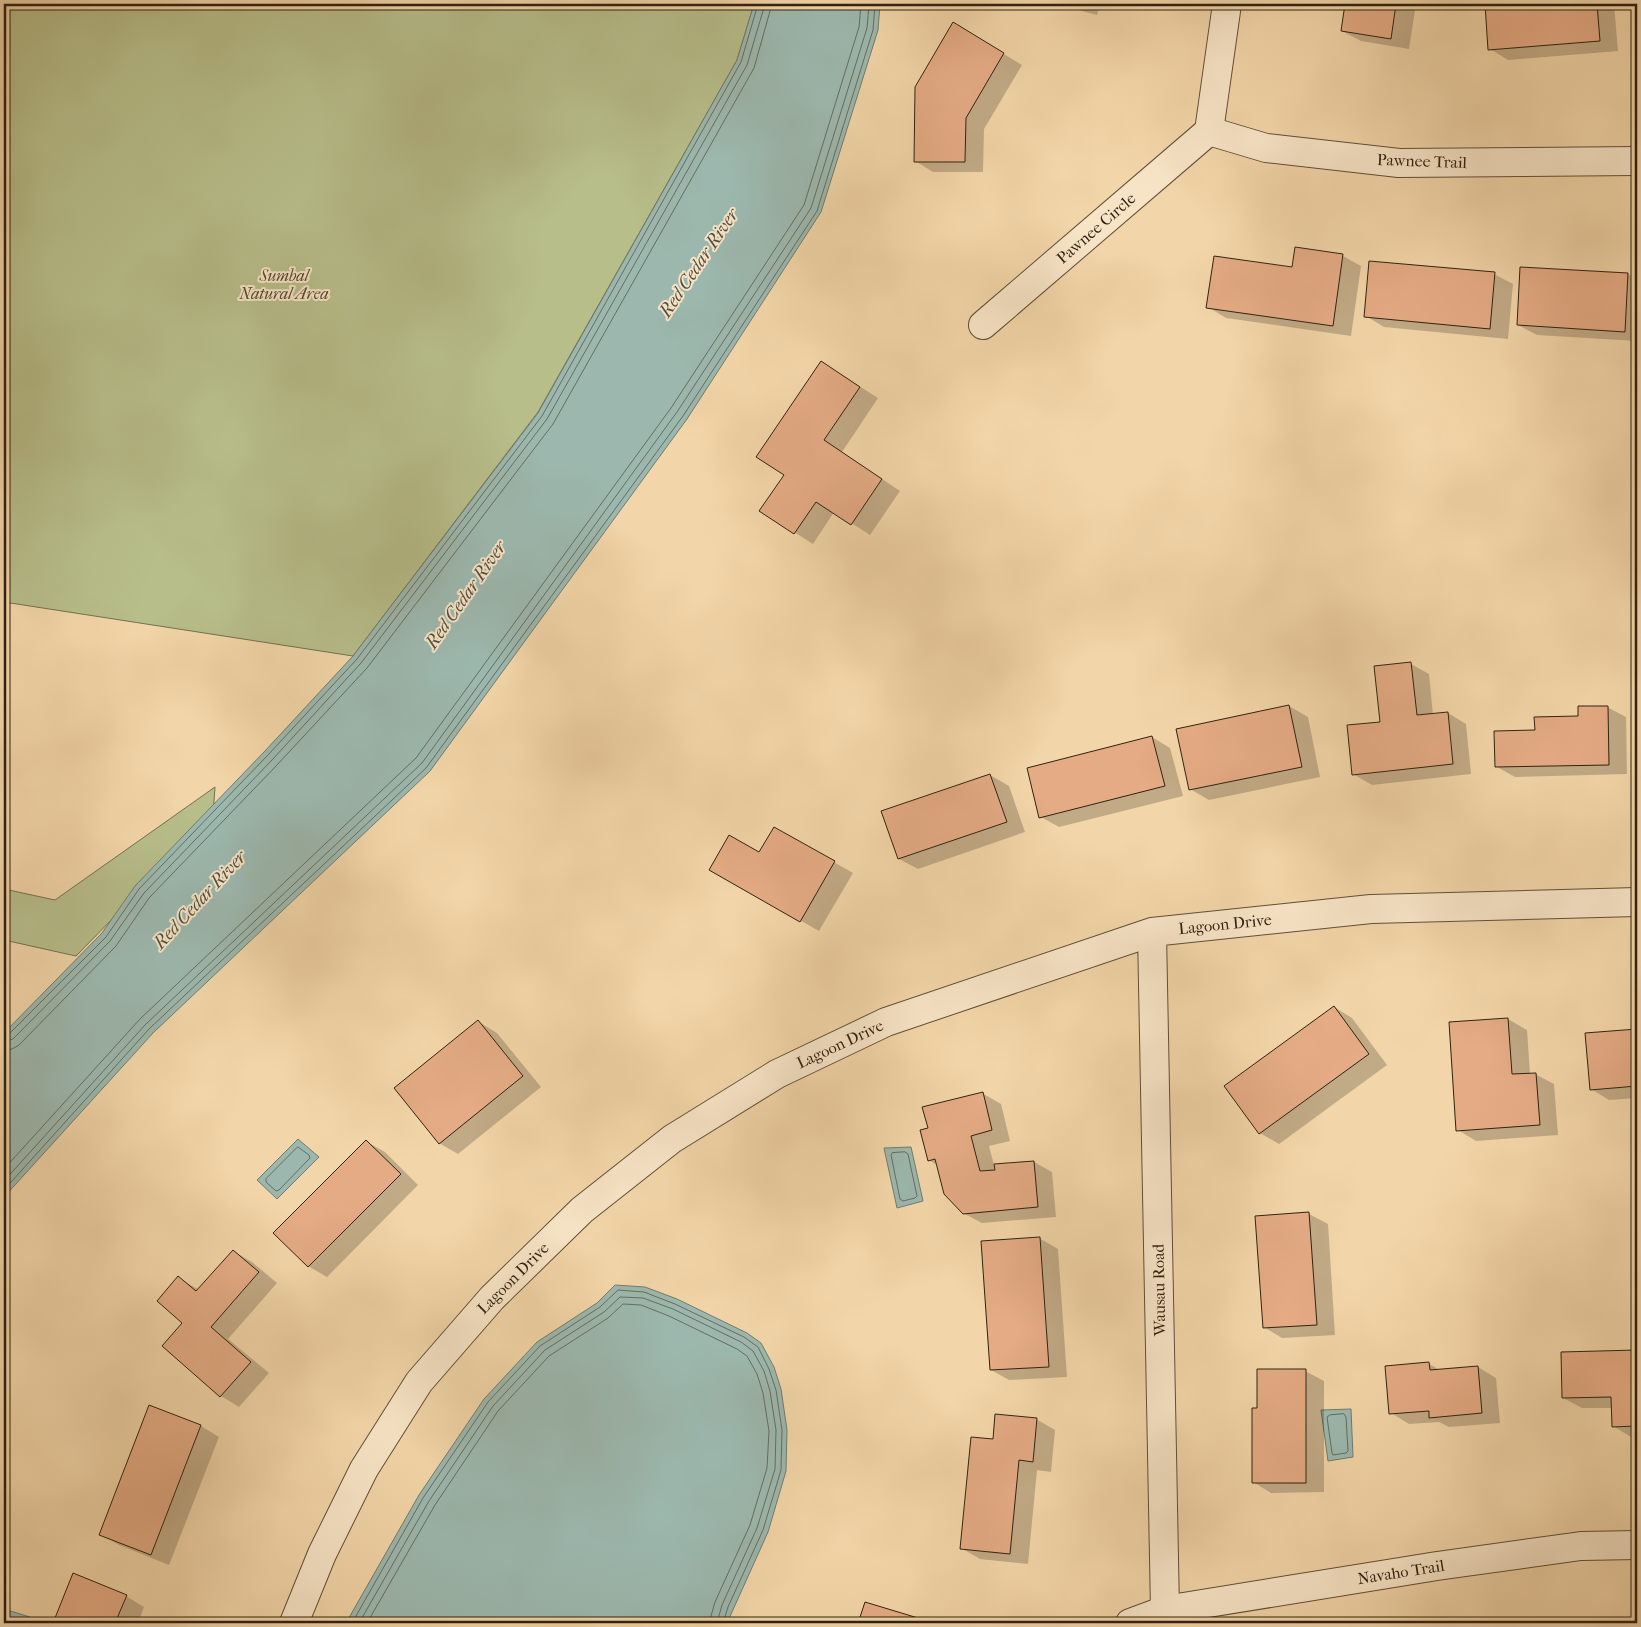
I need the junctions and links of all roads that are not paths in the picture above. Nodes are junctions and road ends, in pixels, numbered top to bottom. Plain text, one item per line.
1 (1227, 4) edge
2 (1209, 131) junction
3 (1637, 161) edge
4 (984, 325) dead end
5 (1637, 902) edge
6 (1152, 932) junction
7 (1637, 1545) edge
8 (1165, 1610) junction
9 (294, 1623) edge
10 (1130, 1623) edge

1 - 2 street
2 - 3 street, Pawnee Trail
2 - 4 street, Pawnee Circle
5 - 6 street, Lagoon Drive
6 - 8 street, Wausau Road
6 - 9 street, Lagoon Drive
7 - 8 street, Navaho Trail
8 - 10 street

